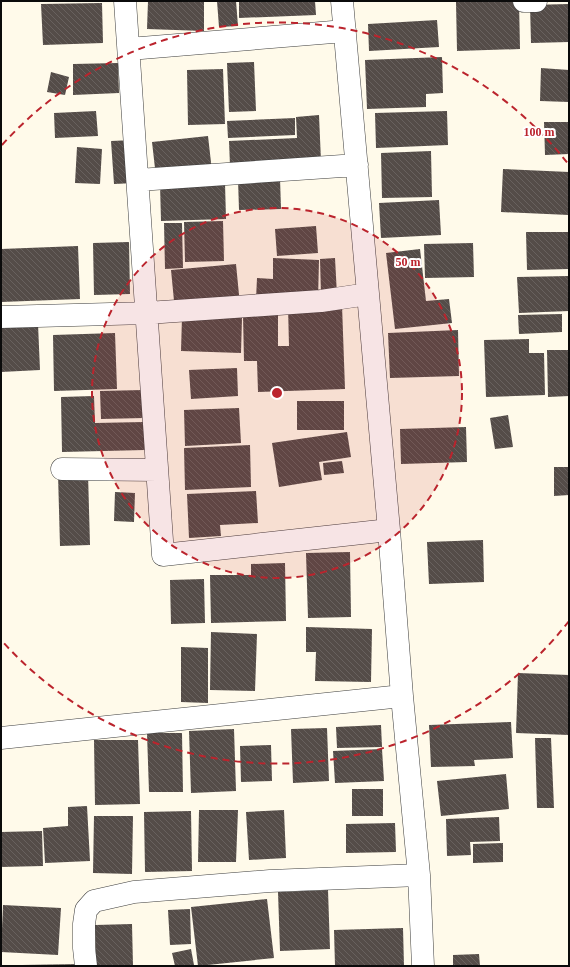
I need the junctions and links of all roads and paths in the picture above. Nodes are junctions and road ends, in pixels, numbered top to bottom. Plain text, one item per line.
1 (126, 1) edge
2 (342, 1) edge
3 (524, 1) edge
4 (536, 1) edge
5 (345, 31) junction
6 (129, 49) junction
7 (356, 165) junction
8 (138, 180) junction
9 (368, 294) junction
10 (147, 313) junction
11 (1, 316) edge
12 (62, 469) dead end
13 (158, 470) junction
14 (389, 530) junction
15 (402, 696) junction
16 (1, 738) edge
17 (419, 875) junction
18 (86, 966) edge
19 (423, 966) edge

1 - 6 street
2 - 5 street
3 - 4 street
5 - 6 street
5 - 7 street
6 - 8 street
7 - 8 street
7 - 9 street
8 - 10 street
9 - 10 street
9 - 14 street
10 - 11 street
10 - 13 street
12 - 13 street
13 - 14 street
14 - 15 street
15 - 16 street
15 - 17 street
17 - 18 street
17 - 19 street

